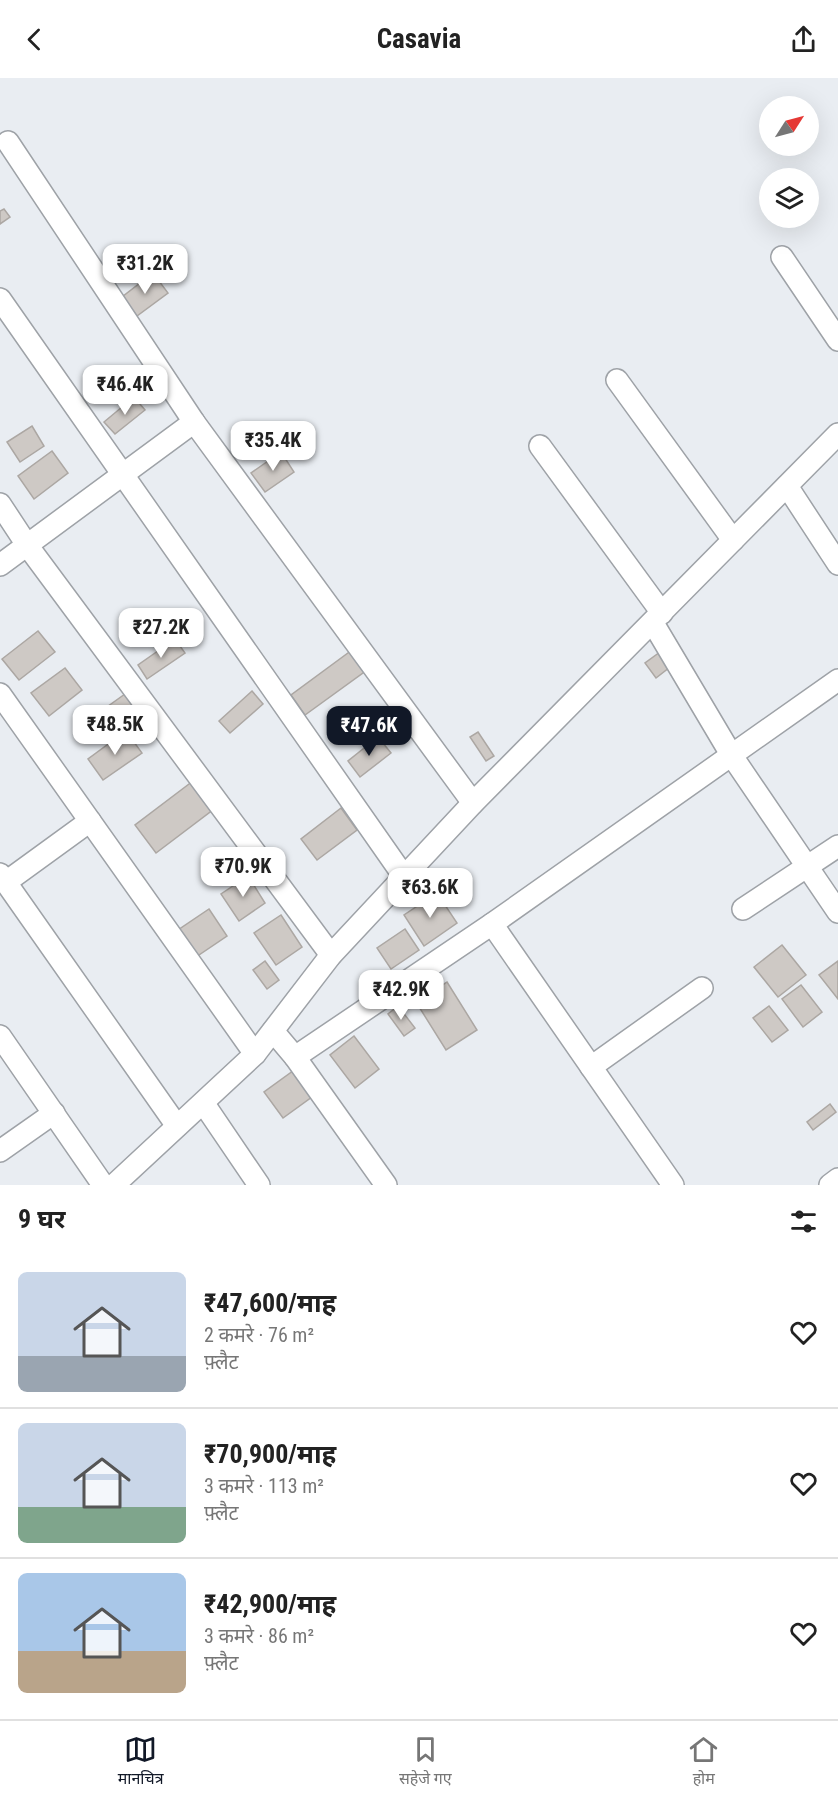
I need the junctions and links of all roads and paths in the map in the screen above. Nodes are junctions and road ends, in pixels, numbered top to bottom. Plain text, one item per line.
1 (8, 142) dead end
2 (782, 257) dead end
3 (0, 299) edge
4 (838, 340) edge
5 (617, 380) dead end
6 (194, 422) junction
7 (838, 434) edge
8 (540, 446) dead end
9 (123, 472) junction
10 (787, 486) junction
11 (0, 504) edge
12 (733, 540) junction
13 (27, 545) junction
14 (838, 564) edge
15 (0, 565) edge
16 (658, 618) junction
17 (838, 680) edge
18 (0, 694) edge
19 (732, 756) junction
20 (473, 803) junction
21 (90, 821) junction
22 (838, 846) edge
23 (808, 866) junction
24 (3, 878) edge
25 (405, 878) junction
26 (743, 909) dead end
27 (838, 912) edge
28 (492, 924) junction
29 (331, 955) junction
30 (702, 988) dead end
31 (273, 1031) junction
32 (0, 1036) edge
33 (255, 1054) junction
34 (295, 1057) junction
35 (7, 1061) edge
36 (591, 1067) junction
37 (204, 1104) junction
38 (54, 1113) junction
39 (177, 1126) junction
40 (0, 1151) edge
41 (103, 1185) edge
42 (114, 1185) edge
43 (259, 1185) edge
44 (386, 1185) edge
45 (673, 1185) edge

1 - 6 street
2 - 4 street
3 - 9 street
5 - 12 street
6 - 9 street
6 - 20 street
7 - 10 street
8 - 16 street
9 - 13 street
9 - 25 street
10 - 12 street
10 - 14 street
11 - 13 street
12 - 16 street
13 - 15 street
13 - 29 street
16 - 19 street
16 - 20 street
17 - 19 street
18 - 21 street
19 - 23 street
19 - 28 street
20 - 25 street
21 - 24 street
21 - 33 street
22 - 23 street
23 - 26 street
23 - 27 street
24 - 39 street
25 - 29 street
28 - 34 street
28 - 36 street
29 - 31 street
30 - 36 street
31 - 33 street
31 - 34 street
32 - 35 street
33 - 37 street
34 - 44 street
35 - 38 street
36 - 45 street
37 - 39 street
37 - 43 street
38 - 40 street
38 - 41 street
39 - 42 street

